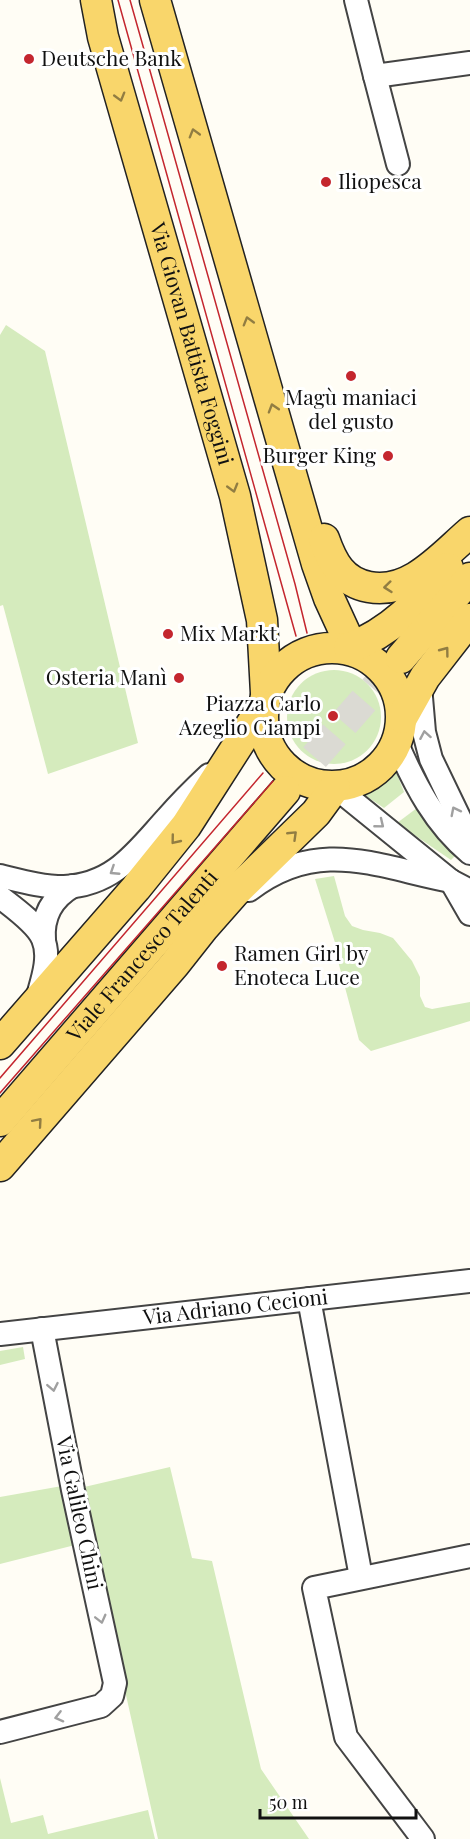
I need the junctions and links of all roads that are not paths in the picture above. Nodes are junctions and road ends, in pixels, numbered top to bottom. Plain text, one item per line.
1 (96, 0) edge
2 (155, 0) edge
3 (356, 0) edge
4 (470, 63) edge
5 (375, 76) junction
6 (398, 164) dead end
7 (294, 480) junction
8 (470, 532) edge
9 (470, 540) edge
10 (470, 578) edge
11 (470, 619) edge
12 (348, 648) junction
13 (400, 658) tunnel mouth
14 (420, 686) junction
15 (264, 699) junction
16 (399, 731) junction
17 (230, 757) junction
18 (335, 787) junction
19 (285, 791) tunnel mouth
20 (470, 840) edge
21 (470, 853) edge
22 (0, 876) edge
23 (73, 886) junction
24 (461, 886) edge
25 (0, 897) edge
26 (470, 914) edge
27 (44, 940) junction
28 (174, 965) junction
29 (36, 1003) junction
30 (0, 1044) edge
31 (0, 1121) edge
32 (0, 1166) edge
33 (470, 1281) edge
34 (309, 1299) junction
35 (42, 1329) junction
36 (0, 1334) edge
37 (470, 1556) edge
38 (361, 1577) junction
39 (0, 1732) edge
40 (423, 1839) edge

1 -> 15 main road, Via Giovan Battista Foggini
7 -> 2 main road
3 - 5 street
4 - 5 street
5 - 6 street
8 -> 7 main road
7 - 12 main road
9 - 12 main road
10 - 13 main road
14 -> 11 main road
12 - 15 main road
12 - 16 main road
14 - 16 main road
20 -> 14 street
15 - 17 main road
15 - 18 main road
16 - 18 main road
16 - 21 street
17 -> 23 street
17 -> 29 main road
18 -> 24 street
28 -> 18 main road, Viale Francesco Talenti
19 - 31 main road, Viale Francesco Talenti
22 - 23 street
23 - 27 street
24 - 26 street
24 - 28 street, Viale Francesco Talenti
25 - 27 street
27 - 29 street
32 -> 28 main road, Viale Francesco Talenti
29 - 30 main road
33 - 34 street, Via Adriano Cecioni
34 - 35 street, Via Adriano Cecioni
34 - 38 street
35 - 36 street, Via Adriano Cecioni
35 -> 39 street, Via Galileo Chini
37 - 38 street
38 - 40 street

